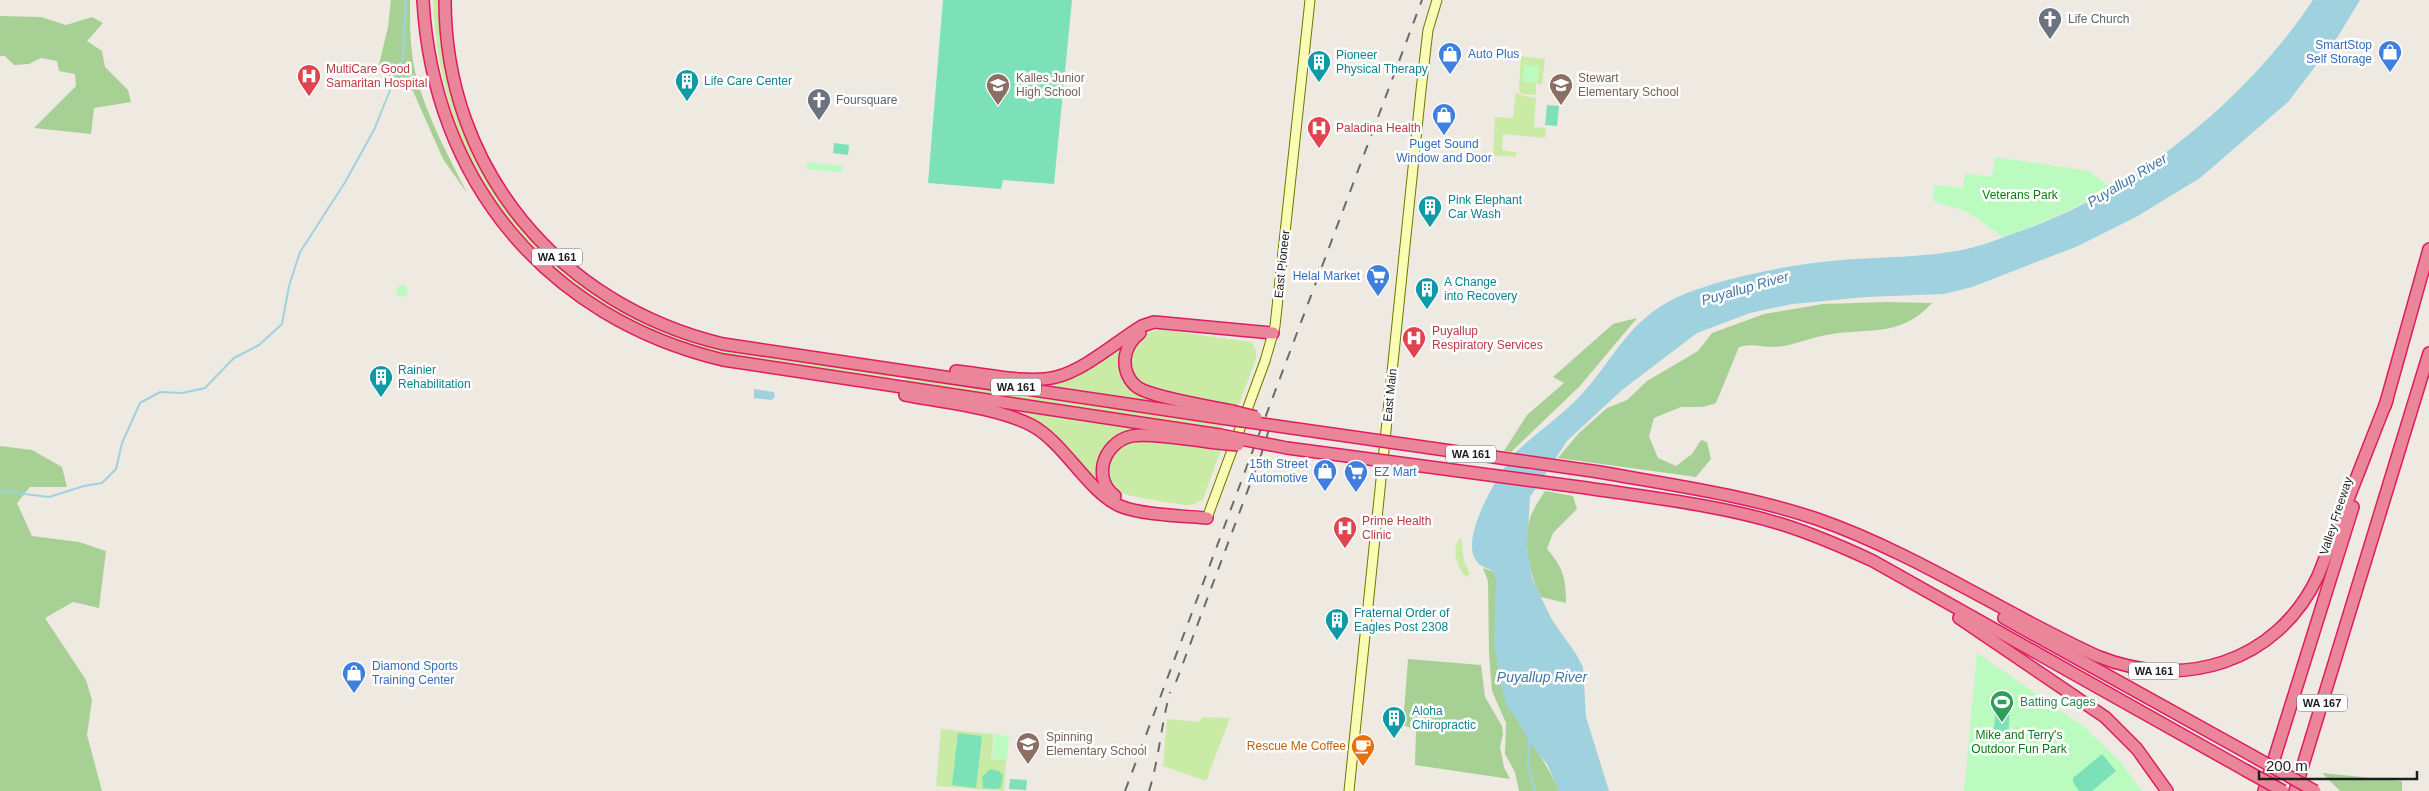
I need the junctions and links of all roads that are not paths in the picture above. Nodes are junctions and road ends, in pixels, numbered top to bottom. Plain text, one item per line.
1 (423, 0) edge
2 (428, 0) edge
3 (446, 0) edge
4 (1310, 0) edge
5 (1437, 0) edge
6 (434, 73) junction
7 (2429, 249) edge
8 (1273, 335) junction
9 (2429, 353) edge
10 (804, 356) junction
11 (803, 372) junction
12 (1230, 415) junction
13 (1218, 439) junction
14 (2359, 480) junction
15 (1208, 515) junction
16 (1876, 545) junction
17 (1922, 590) junction
18 (2350, 615) junction
19 (1349, 791) edge
20 (2167, 791) edge
21 (2264, 791) edge
22 (2283, 791) edge
23 (2294, 791) edge
24 (2300, 791) edge
25 (2315, 791) edge

1 - 6 highway
2 - 6 highway, WA 161
3 - 10 highway, WA 161
4 - 8 main road, East Pioneer
5 - 19 main road, East Main
6 - 11 highway, WA 161
7 - 14 highway, WA 161
8 - 10 highway
8 - 12 highway
8 - 15 main road, East Pioneer
9 - 18 highway
10 - 12 highway, WA 161
11 - 13 highway, WA 161
11 - 15 highway
12 - 16 highway, WA 161, bridge
13 - 15 highway
13 - 17 highway, WA 161, bridge
14 - 16 highway, WA 161
14 - 21 highway, Valley Freeway / WA 167
16 - 25 highway, bridge
17 - 20 highway
17 - 22 highway, WA 161, bridge
18 - 23 highway, WA 167
18 - 24 highway

